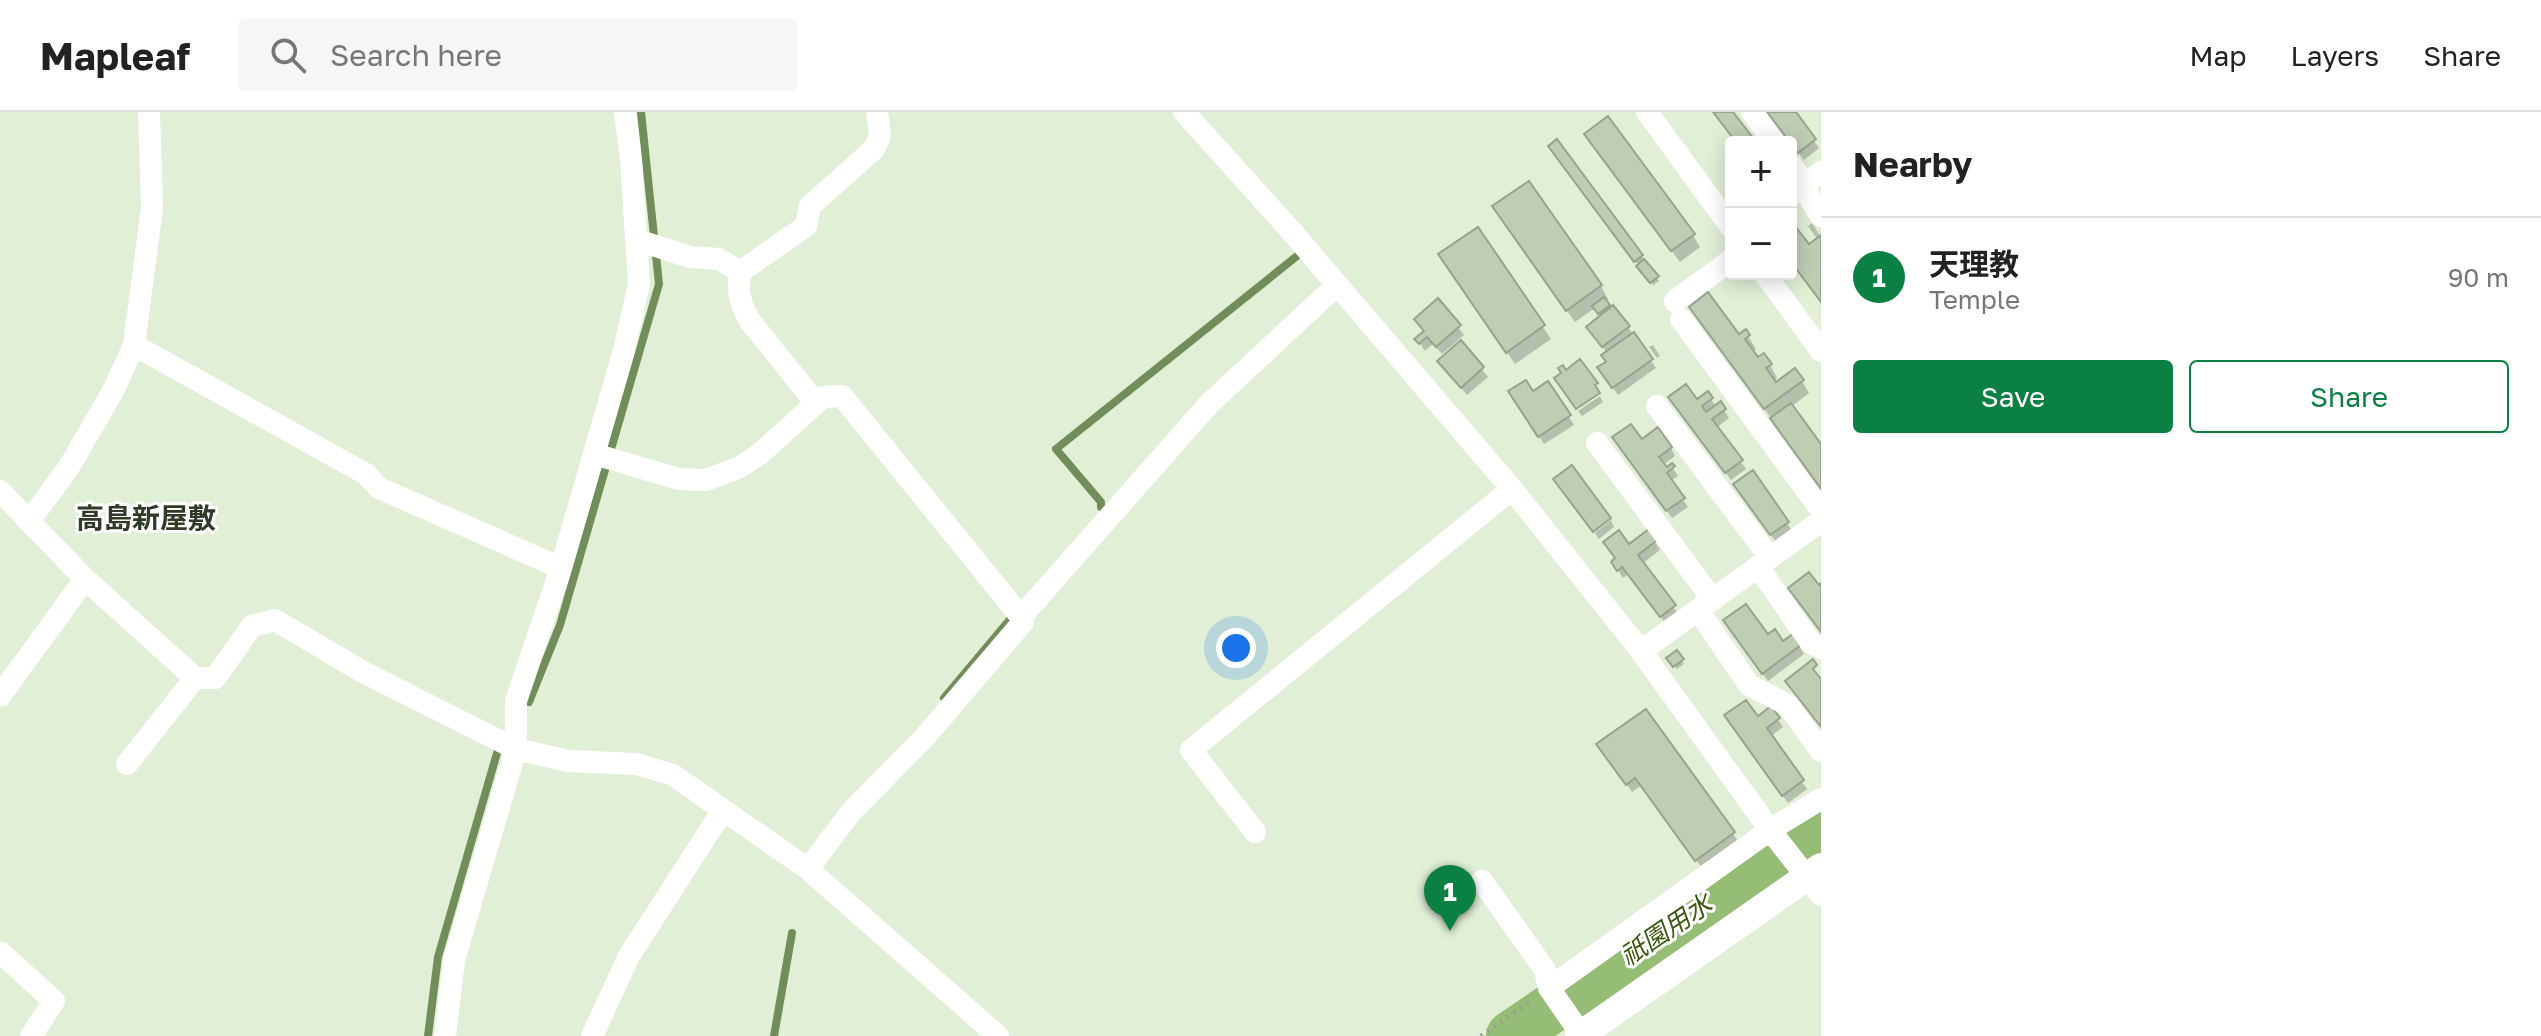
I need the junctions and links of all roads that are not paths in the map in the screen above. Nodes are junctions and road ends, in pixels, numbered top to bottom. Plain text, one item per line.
1 (149, 112) edge
2 (625, 112) edge
3 (877, 112) edge
4 (1184, 112) edge
5 (1647, 112) edge
6 (1752, 112) edge
7 (1770, 136) edge
8 (1806, 184) edge
9 (1821, 216) edge
10 (1725, 219) edge
11 (648, 244) junction
12 (1725, 266) edge
13 (740, 272) junction
14 (1769, 280) edge
15 (1336, 286) junction
16 (134, 345) junction
17 (1821, 351) edge
18 (815, 402) junction
19 (1657, 406) dead end
20 (1597, 443) dead end
21 (604, 457) junction
22 (1512, 489) junction
23 (0, 491) edge
24 (30, 520) junction
25 (1819, 523) edge
26 (1764, 562) junction
27 (561, 568) junction
28 (85, 579) junction
29 (1706, 605) junction
30 (1021, 617) junction
31 (1821, 648) edge
32 (1641, 651) junction
33 (195, 678) junction
34 (0, 696) edge
35 (516, 749) junction
36 (1821, 751) edge
37 (127, 764) dead end
38 (1821, 799) edge
39 (723, 810) junction
40 (1255, 832) dead end
41 (1772, 832) junction
42 (808, 869) junction
43 (1811, 875) edge
44 (1482, 881) dead end
45 (0, 952) edge
46 (1550, 989) junction
47 (1576, 1028) edge
48 (31, 1036) edge
49 (445, 1036) edge
50 (592, 1036) edge
51 (998, 1036) edge

1 - 16 street
2 - 11 street
3 - 13 street
4 - 15 street
5 - 10 street
6 - 7 street
8 - 9 street
11 - 13 street
11 - 21 street
12 - 25 street
13 - 18 street
14 - 17 street
15 - 22 street
15 - 30 street
16 - 24 street
16 - 27 street
18 - 21 street
18 - 30 street
19 - 26 street
20 - 29 street
21 - 27 street
22 - 32 street
22 - 40 street
23 - 24 street
24 - 28 street
25 - 26 street
26 - 29 street
26 - 31 street
27 - 35 street
28 - 33 street
28 - 34 street
29 - 32 street
29 - 36 street
30 - 42 street
32 - 41 street
33 - 35 street
33 - 37 street
35 - 39 street
35 - 49 street
38 - 41 street
39 - 42 street
39 - 50 street
41 - 43 street
41 - 46 street
42 - 51 street
43 - 47 street
44 - 46 street
45 - 48 street
46 - 47 street

